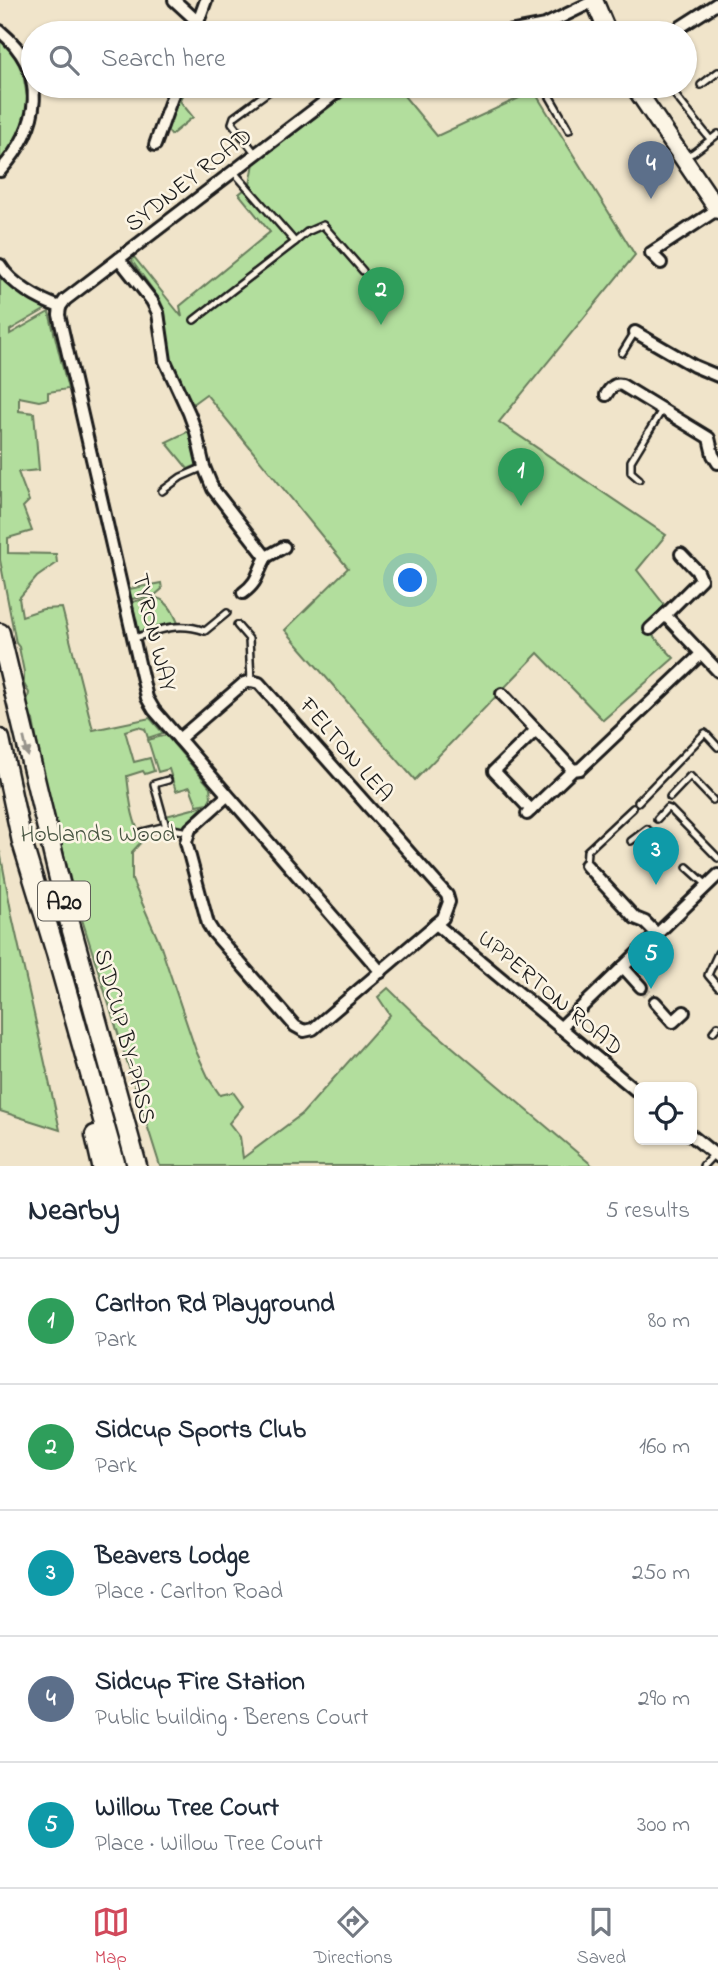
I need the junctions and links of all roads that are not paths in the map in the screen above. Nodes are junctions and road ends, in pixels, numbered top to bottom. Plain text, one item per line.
1 (174, 0) edge
2 (206, 0) edge
3 (594, 1) edge
4 (718, 3) edge
5 (190, 21) edge
6 (198, 21) edge
7 (559, 21) edge
8 (603, 21) edge
9 (691, 21) edge
10 (0, 31) edge
11 (21, 55) edge
12 (718, 72) edge
13 (701, 85) dead end
14 (32, 98) edge
15 (172, 98) edge
16 (260, 98) edge
17 (329, 98) edge
18 (551, 98) edge
19 (645, 98) edge
20 (678, 98) edge
21 (569, 130) dead end
22 (718, 134) edge
23 (710, 139) junction
24 (155, 145) dead end
25 (255, 153) junction
26 (682, 157) junction
27 (232, 170) junction
28 (0, 171) edge
29 (718, 209) edge
30 (295, 242) junction
31 (119, 259) junction
32 (661, 263) dead end
33 (0, 265) edge
34 (363, 271) dead end
35 (60, 307) junction
36 (194, 320) dead end
37 (635, 332) joint
38 (622, 353) dead end
39 (718, 376) edge
40 (606, 395) dead end
41 (662, 410) junction
42 (718, 463) edge
43 (204, 467) junction
44 (639, 479) dead end
45 (162, 491) dead end
46 (284, 547) dead end
47 (681, 554) dead end
48 (266, 557) junction
49 (243, 593) dead end
50 (227, 613) dead end
51 (665, 615) junction
52 (237, 625) dead end
53 (650, 629) dead end
54 (0, 633) edge
55 (132, 639) junction
56 (701, 654) junction
57 (718, 671) edge
58 (251, 681) junction
59 (502, 694) dead end
60 (536, 730) junction
61 (0, 739) edge
62 (179, 739) junction
63 (718, 747) edge
64 (573, 770) junction
65 (168, 780) dead end
66 (227, 796) junction
67 (670, 797) dead end
68 (713, 800) dead end
69 (638, 802) dead end
70 (633, 808) dead end
71 (657, 819) dead end
72 (166, 827) junction
73 (142, 832) dead end
74 (188, 832) junction
75 (631, 841) dead end
76 (672, 853) dead end
77 (718, 858) edge
78 (586, 865) joint
79 (687, 867) dead end
80 (718, 875) edge
81 (707, 885) junction
82 (718, 891) edge
83 (68, 916) junction
84 (436, 924) junction
85 (657, 934) junction
86 (56, 953) junction
87 (718, 953) edge
88 (623, 967) junction
89 (381, 972) junction
90 (641, 987) tunnel mouth
91 (718, 987) edge
92 (655, 1002) tunnel mouth
93 (684, 1012) dead end
94 (718, 1026) edge
95 (560, 1028) junction
96 (713, 1031) dead end
97 (634, 1089) edge
98 (697, 1140) edge
99 (716, 1156) edge
100 (102, 1166) edge
101 (116, 1166) edge
102 (137, 1166) edge
103 (149, 1166) edge
104 (703, 1166) edge

1 - 5 street
2 - 6 street
3 - 7 street
3 - 8 main road
4 - 9 street
10 - 11 street
12 - 13 lane
14 - 28 street
15 - 24 street
16 - 25 lane
17 - 25 street, SYDNEY ROAD
18 - 21 lane
19 - 26 main road
20 - 23 lane
22 - 23 lane
23 - 26 lane
25 - 27 street, SYDNEY ROAD
26 - 29 main road
27 - 30 lane
27 - 31 street, SYDNEY ROAD
29 - 32 street
30 - 34 lane
30 - 36 lane
31 - 35 street, SYDNEY ROAD
31 - 43 street
33 - 35 street
35 - 55 street, TYRON WAY
37 - 38 lane
37 - 39 street
40 - 41 street
41 - 42 street
41 - 44 lane
43 - 45 lane
43 - 48 street
46 - 48 street
47 - 51 street
48 - 49 street
50 - 55 lane
51 - 53 street
51 - 56 street
52 - 58 lane
54 -> 83 highway, SIDCUP BY-PASS / A20
55 - 62 street, TYRON WAY
56 - 57 street
56 - 64 street
58 - 62 street
58 - 84 street, FELTON LEA
59 - 60 street
60 - 64 street
60 - 64 street
61 - 86 highway, SIDCUP BY-PASS / A20
62 - 66 street, TYRON WAY
63 - 69 lane
65 - 72 lane
66 - 74 street
66 - 89 street, TYRON WAY
67 - 68 lane
70 - 78 lane
71 - 77 lane
72 - 73 lane
72 - 74 lane
74 - 89 street
75 - 76 lane
78 - 85 street
79 - 81 lane
80 - 81 street
81 - 82 street
81 - 85 street
83 - 102 highway, SIDCUP BY-PASS / A20
83 - 103 highway, A20
84 - 89 street
84 - 95 street, UPPERTON ROAD
85 - 88 street
86 - 100 highway, A20
86 - 101 highway, SIDCUP BY-PASS / A20
87 - 91 lane
88 - 90 street
88 - 95 street
92 - 93 street
94 - 96 lane
95 - 97 street, UPPERTON ROAD
98 - 99 street
99 - 104 lane

